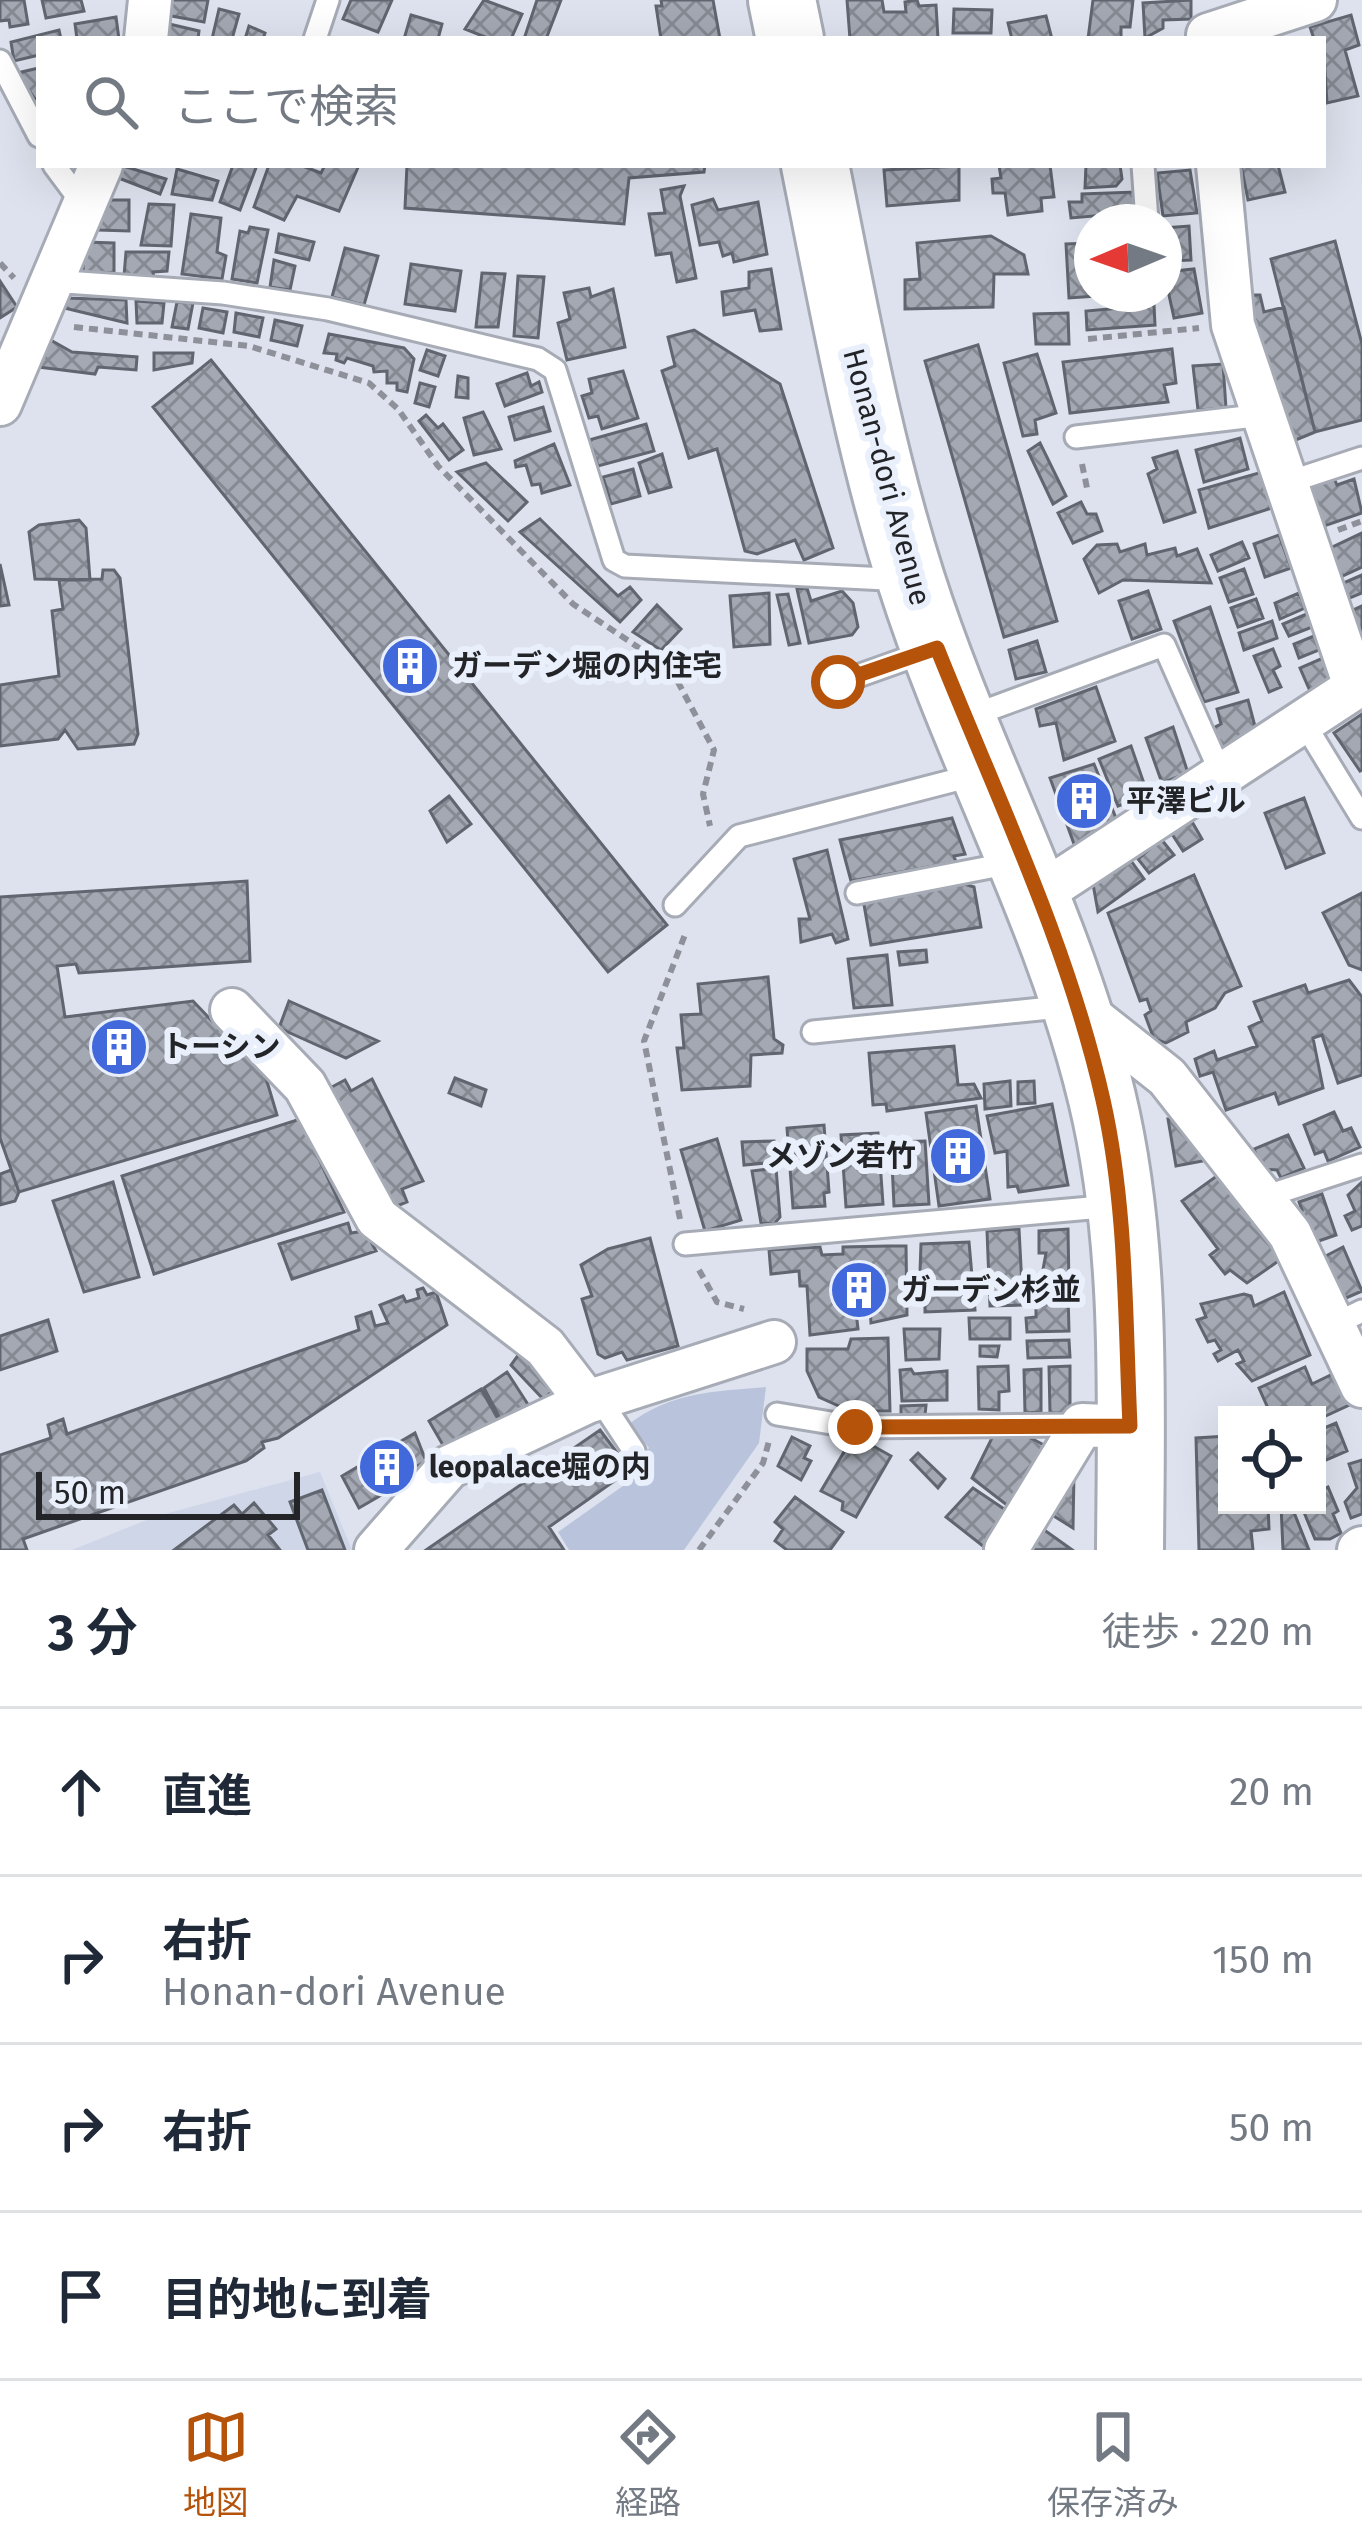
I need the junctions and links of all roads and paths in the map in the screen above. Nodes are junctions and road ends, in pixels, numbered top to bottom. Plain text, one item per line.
1 (150, 0) edge
2 (328, 0) edge
3 (782, 0) edge
4 (1315, 0) edge
5 (1208, 25) edge
6 (146, 36) edge
7 (316, 36) edge
8 (789, 36) edge
9 (0, 61) edge
10 (36, 130) edge
11 (56, 168) edge
12 (100, 168) edge
13 (816, 168) edge
14 (1144, 168) edge
15 (1218, 168) edge
16 (82, 204) junction
17 (1146, 204) edge
18 (44, 299) junction
19 (1233, 325) junction
20 (1088, 339) dead end
21 (0, 404) edge
22 (1263, 416) junction
23 (1076, 437) dead end
24 (1362, 458) edge
25 (1286, 483) junction
26 (911, 580) junction
27 (937, 648) junction
28 (838, 682) dead end
29 (1358, 685) edge
30 (1304, 723) junction
31 (976, 745) junction
32 (1223, 778) junction
33 (1362, 818) edge
34 (710, 826) dead end
35 (1030, 879) junction
36 (857, 893) dead end
37 (675, 905) dead end
38 (1076, 1005) junction
39 (232, 1010) dead end
40 (813, 1032) dead end
41 (1362, 1165) edge
42 (1261, 1198) junction
43 (1120, 1206) junction
44 (685, 1244) dead end
45 (1348, 1318) edge
46 (774, 1342) dead end
47 (1362, 1386) edge
48 (593, 1400) junction
49 (777, 1414) dead end
50 (1106, 1426) junction
51 (634, 1450) dead end
52 (376, 1550) edge
53 (1006, 1550) edge
54 (1130, 1550) edge

1 - 6 street
2 - 7 lane
3 - 8 main road
4 - 5 street
9 - 10 lane
11 - 16 lane
12 - 16 street
13 - 26 main road, Honan-dori Avenue
14 - 17 lane
15 - 19 street
16 - 18 street
18 - 21 street
18 - 26 lane
18 - 34 path
19 - 20 path
19 - 22 street
22 - 23 lane
22 - 25 street
24 - 25 lane
25 - 29 street
26 - 27 main road, Honan-dori Avenue
27 - 28 lane
27 - 31 main road, Honan-dori Avenue
29 - 30 street
30 - 32 street
30 - 33 lane
31 - 32 lane
31 - 35 main road, Honan-dori Avenue
31 - 37 lane
32 - 35 street
35 - 36 lane
35 - 38 main road, Honan-dori Avenue
38 - 40 lane
38 - 42 street
38 - 43 main road, Honan-dori Avenue
39 - 48 street
41 - 42 lane
42 - 45 street
43 - 44 lane
43 - 50 main road, Honan-dori Avenue
45 - 47 street
46 - 48 street
48 - 51 lane
48 - 52 street
49 - 50 lane
50 - 53 street
50 - 54 main road, Honan-dori Avenue

